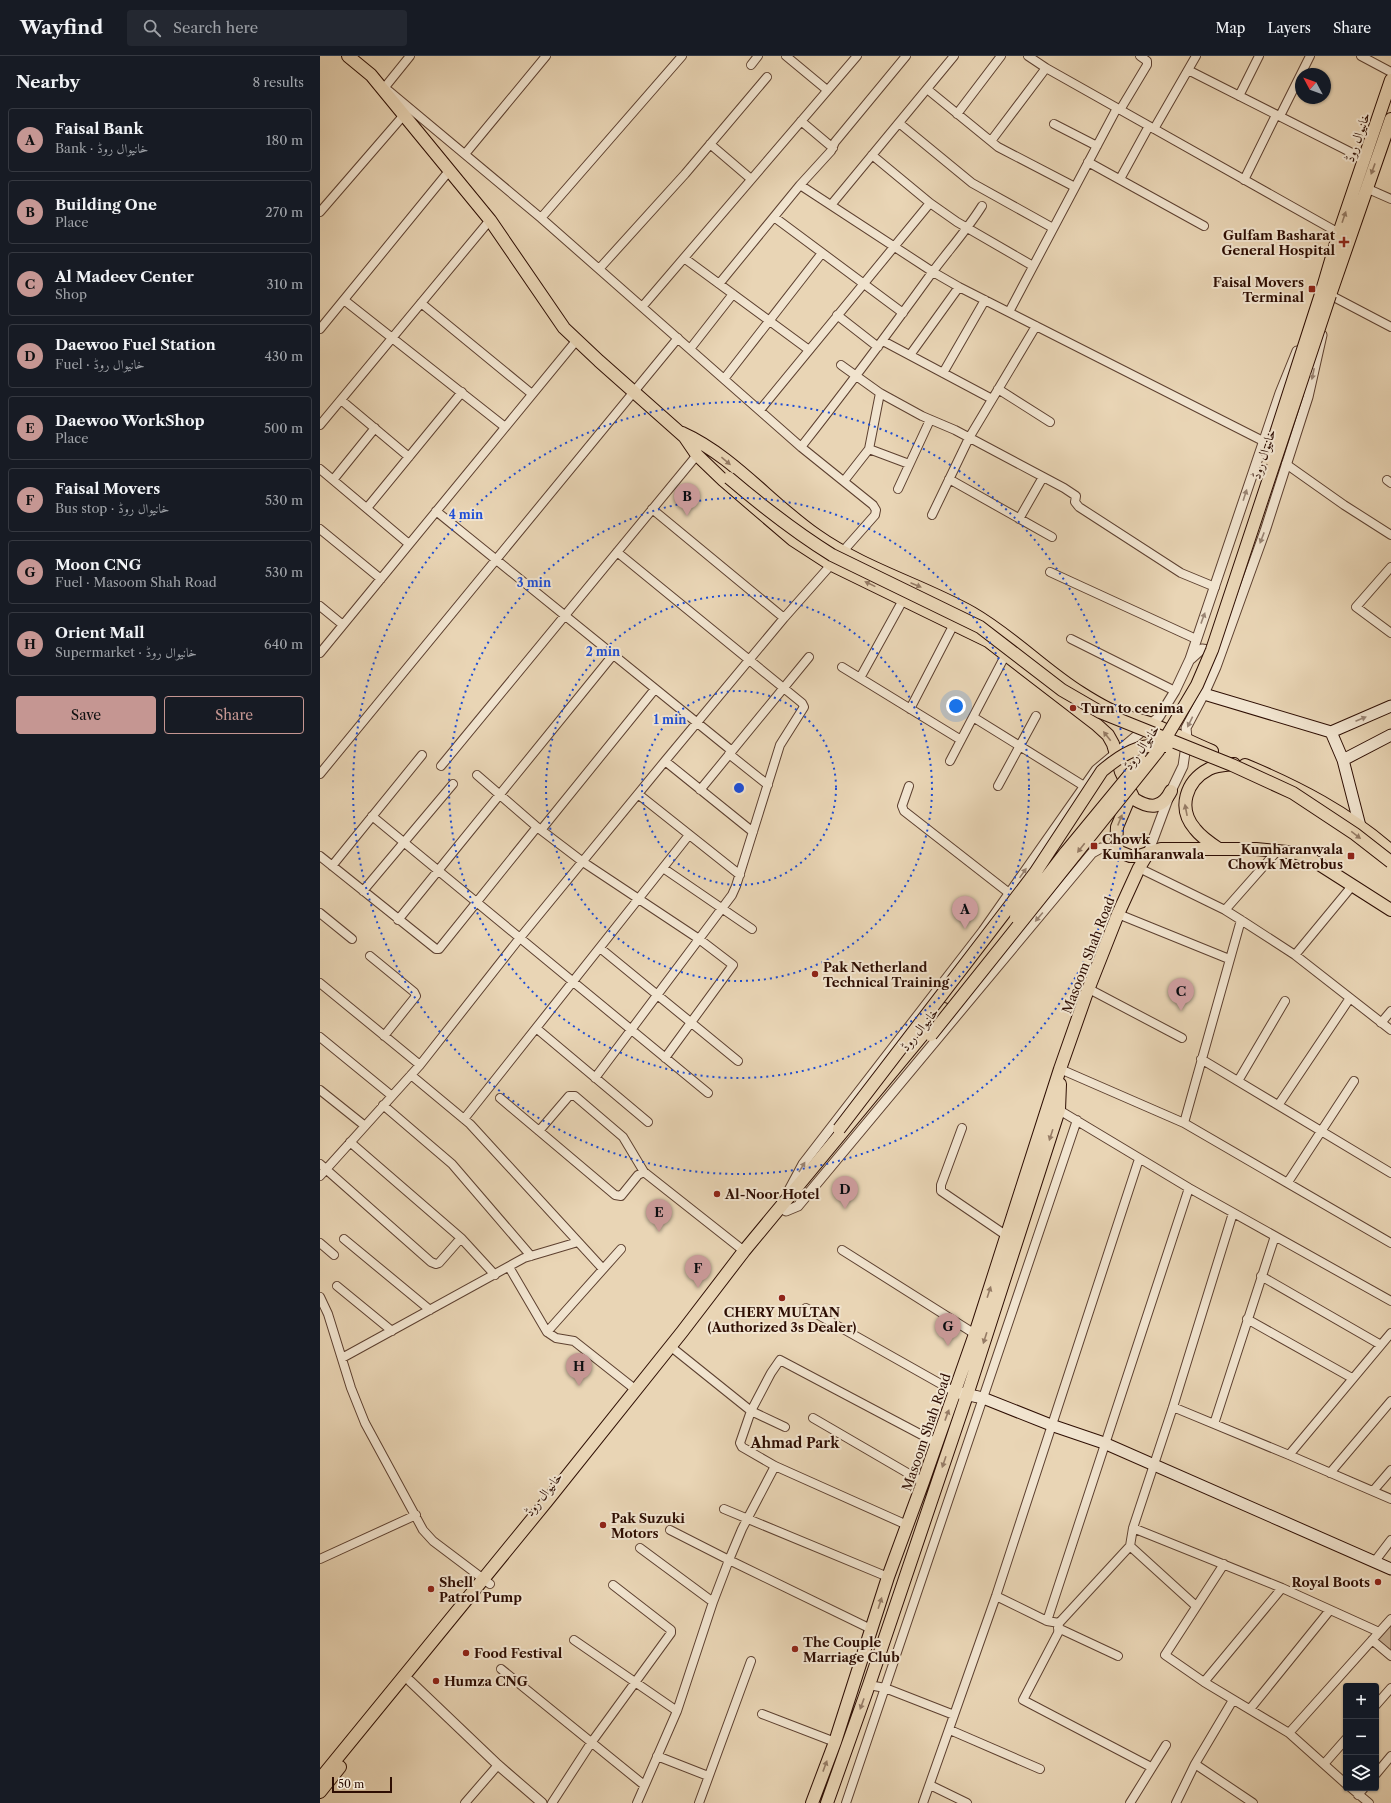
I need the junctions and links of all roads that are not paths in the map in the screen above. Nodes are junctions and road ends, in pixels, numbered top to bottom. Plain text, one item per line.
1 (348, 56) edge
2 (410, 56) edge
3 (546, 56) edge
4 (682, 56) edge
5 (758, 56) edge
6 (786, 56) edge
7 (857, 56) edge
8 (906, 56) edge
9 (954, 56) edge
10 (1001, 56) edge
11 (1028, 56) edge
12 (1140, 56) edge
13 (1196, 56) edge
14 (1259, 56) edge
15 (1310, 56) edge
16 (1361, 56) edge
17 (751, 65) dead end
18 (1046, 68) junction
19 (1188, 70) junction
20 (1391, 72) edge
21 (371, 75) junction
22 (767, 77) dead end
23 (1391, 80) edge
24 (385, 87) junction
25 (926, 89) junction
26 (827, 90) junction
27 (1239, 96) junction
28 (1119, 109) junction
29 (957, 114) junction
30 (1278, 115) junction
31 (403, 116) junction
32 (1391, 119) edge
33 (801, 121) junction
34 (899, 123) junction
35 (1054, 124) dead end
36 (1152, 128) junction
37 (991, 141) junction
38 (710, 144) junction
39 (1097, 146) junction
40 (833, 148) junction
41 (466, 154) junction
42 (872, 155) junction
43 (1364, 159) junction
44 (1088, 162) junction
45 (449, 171) junction
46 (751, 179) junction
47 (1120, 179) junction
48 (1244, 180) junction
49 (800, 185) junction
50 (1075, 187) junction
51 (1366, 188) junction
52 (1391, 198) edge
53 (930, 203) junction
54 (831, 205) junction
55 (982, 206) dead end
56 (320, 212) edge
57 (774, 217) junction
58 (541, 218) junction
59 (490, 220) junction
60 (1204, 226) dead end
61 (1053, 228) junction
62 (968, 229) junction
63 (1339, 234) junction
64 (894, 246) junction
65 (822, 253) junction
66 (684, 258) junction
67 (1033, 266) junction
68 (599, 269) junction
69 (932, 272) junction
70 (719, 284) junction
71 (863, 284) junction
72 (959, 287) junction
73 (733, 294) junction
74 (1325, 295) junction
75 (344, 300) junction
76 (985, 300) junction
77 (421, 303) junction
78 (642, 307) junction
79 (1009, 312) junction
80 (903, 313) junction
81 (838, 315) junction
82 (769, 321) junction
83 (1036, 326) junction
84 (1391, 327) edge
85 (320, 329) edge
86 (392, 338) junction
87 (678, 338) junction
88 (576, 340) junction
89 (880, 344) junction
90 (690, 349) junction
91 (809, 350) junction
92 (910, 355) junction
93 (841, 366) dead end
94 (944, 373) junction
95 (857, 377) junction
96 (724, 379) junction
97 (998, 388) junction
98 (462, 392) junction
99 (634, 392) junction
100 (880, 393) junction
101 (532, 394) junction
102 (992, 399) junction
103 (341, 400) junction
104 (760, 410) junction
105 (930, 420) junction
106 (1050, 422) dead end
107 (320, 425) edge
108 (506, 427) junction
109 (375, 428) junction
110 (682, 433) junction
111 (969, 438) junction
112 (1263, 441) junction
113 (802, 447) junction
114 (869, 449) junction
115 (697, 455) junction
116 (409, 457) junction
117 (909, 464) junction
118 (1286, 464) junction
119 (320, 469) edge
120 (1043, 477) junction
121 (949, 479) junction
122 (333, 480) junction
123 (844, 481) junction
124 (898, 489) dead end
125 (367, 508) junction
126 (652, 509) junction
127 (436, 511) junction
128 (932, 514) dead end
129 (1019, 519) junction
130 (320, 529) edge
131 (1391, 535) edge
132 (1052, 538) dead end
133 (409, 544) junction
134 (617, 552) junction
135 (843, 553) junction
136 (496, 560) junction
137 (830, 564) junction
138 (1391, 567) edge
139 (1050, 572) dead end
140 (381, 578) junction
141 (1215, 587) junction
142 (903, 600) junction
143 (320, 606) edge
144 (565, 615) junction
145 (784, 618) junction
146 (954, 624) junction
147 (343, 625) junction
148 (1391, 633) edge
149 (1071, 639) dead end
150 (1196, 639) junction
151 (320, 653) edge
152 (1006, 654) junction
153 (613, 655) junction
154 (809, 657) dead end
155 (749, 661) junction
156 (1188, 662) junction
157 (842, 667) dead end
158 (1213, 674) junction
159 (860, 678) junction
160 (784, 688) junction
161 (655, 689) junction
162 (1175, 691) junction
163 (1204, 694) junction
164 (1391, 706) edge
165 (910, 709) junction
166 (1036, 716) dead end
167 (973, 717) junction
168 (1150, 723) junction
169 (697, 724) junction
170 (1331, 732) junction
171 (1391, 735) edge
172 (1187, 739) junction
173 (961, 740) junction
174 (1019, 747) junction
175 (1196, 751) junction
176 (730, 753) junction
177 (1115, 753) junction
178 (422, 755) dead end
179 (1343, 760) junction
180 (665, 761) junction
181 (950, 761) dead end
182 (1241, 764) junction
183 (441, 766) dead end
184 (320, 774) edge
185 (477, 775) dead end
186 (454, 784) dead end
187 (768, 785) junction
188 (909, 786) dead end
189 (998, 786) dead end
190 (1084, 786) junction
191 (700, 790) junction
192 (1171, 791) junction
193 (500, 794) junction
194 (638, 794) junction
195 (1131, 794) junction
196 (372, 816) junction
197 (1360, 826) junction
198 (539, 828) junction
199 (753, 832) junction
200 (689, 835) junction
201 (404, 843) junction
202 (1389, 845) edge
203 (1116, 847) junction
204 (1219, 849) junction
205 (1278, 850) junction
206 (1148, 853) junction
207 (320, 856) edge
208 (583, 862) junction
209 (1391, 862) edge
210 (332, 866) junction
211 (663, 868) junction
212 (1139, 868) junction
213 (438, 871) junction
214 (740, 875) junction
215 (1352, 886) junction
216 (363, 891) junction
217 (1009, 893) junction
218 (639, 898) junction
219 (476, 903) junction
220 (722, 908) junction
221 (1226, 910) junction
222 (1391, 910) edge
223 (320, 913) edge
224 (1118, 914) junction
225 (398, 920) junction
226 (1241, 920) junction
227 (752, 928) dead end
228 (352, 939) dead end
229 (519, 939) junction
230 (699, 939) junction
231 (600, 948) junction
232 (1295, 954) junction
233 (370, 956) dead end
234 (1229, 959) junction
235 (572, 982) junction
236 (320, 983) edge
237 (1089, 989) junction
238 (657, 995) junction
239 (1350, 998) junction
240 (1285, 1001) dead end
241 (1391, 1011) edge
242 (690, 1022) junction
243 (1382, 1023) junction
244 (536, 1028) junction
245 (631, 1030) junction
246 (1391, 1030) edge
247 (384, 1036) junction
248 (320, 1037) edge
249 (1182, 1038) dead end
250 (665, 1058) junction
251 (1201, 1059) junction
252 (738, 1062) dead end
253 (420, 1064) junction
254 (1060, 1069) junction
255 (411, 1075) junction
256 (595, 1078) junction
257 (1238, 1081) junction
258 (1354, 1081) dead end
259 (321, 1093) edge
260 (708, 1093) dead end
261 (392, 1096) junction
262 (500, 1098) dead end
263 (1279, 1104) junction
264 (383, 1105) junction
265 (1059, 1110) junction
266 (464, 1119) junction
267 (1078, 1120) junction
268 (648, 1122) dead end
269 (1184, 1123) junction
270 (365, 1126) junction
271 (962, 1128) dead end
272 (539, 1131) junction
273 (1321, 1131) junction
274 (350, 1142) junction
275 (1139, 1159) junction
276 (323, 1167) edge
277 (644, 1172) junction
278 (1391, 1173) edge
279 (320, 1176) edge
280 (804, 1177) junction
281 (1288, 1182) junction
282 (1189, 1188) junction
283 (783, 1209) junction
284 (1233, 1213) junction
285 (1007, 1236) junction
286 (1275, 1236) junction
287 (461, 1238) junction
288 (344, 1239) dead end
289 (578, 1242) junction
290 (320, 1243) edge
291 (1391, 1243) edge
292 (621, 1249) dead end
293 (842, 1250) dead end
294 (744, 1251) junction
295 (334, 1255) dead end
296 (531, 1256) junction
297 (509, 1267) junction
298 (602, 1269) junction
299 (495, 1275) junction
300 (1261, 1276) junction
301 (337, 1286) dead end
302 (320, 1297) edge
303 (1391, 1301) edge
304 (806, 1308) dead end
305 (430, 1310) junction
306 (1247, 1319) junction
307 (392, 1331) junction
308 (547, 1332) junction
309 (1391, 1333) edge
310 (975, 1334) junction
311 (1381, 1345) junction
312 (675, 1350) junction
313 (342, 1358) junction
314 (1352, 1378) junction
315 (636, 1390) junction
316 (961, 1394) junction
317 (983, 1398) junction
318 (1391, 1401) edge
319 (1173, 1407) junction
320 (751, 1411) junction
321 (812, 1418) dead end
322 (1214, 1424) junction
323 (1051, 1425) junction
324 (786, 1428) dead end
325 (1104, 1442) junction
326 (937, 1443) junction
327 (1289, 1454) junction
328 (1154, 1464) junction
329 (775, 1466) junction
330 (1391, 1470) edge
331 (1330, 1473) junction
332 (923, 1482) junction
333 (1374, 1491) junction
334 (1391, 1499) edge
335 (724, 1509) dead end
336 (416, 1515) junction
337 (748, 1519) junction
338 (907, 1525) junction
339 (1133, 1528) junction
340 (670, 1530) dead end
341 (1391, 1540) edge
342 (1130, 1546) junction
343 (640, 1548) dead end
344 (320, 1559) edge
345 (729, 1560) junction
346 (1375, 1561) junction
347 (1224, 1564) junction
348 (1391, 1569) edge
349 (888, 1577) junction
350 (487, 1582) junction
351 (614, 1585) dead end
352 (1282, 1588) junction
353 (996, 1596) junction
354 (713, 1602) junction
355 (1196, 1606) junction
356 (1330, 1610) junction
357 (1391, 1619) edge
358 (1047, 1622) junction
359 (1059, 1625) junction
360 (872, 1629) junction
361 (1379, 1632) junction
362 (574, 1640) dead end
363 (1372, 1640) junction
364 (1118, 1656) dead end
365 (1391, 1656) edge
366 (751, 1661) dead end
367 (502, 1669) dead end
368 (858, 1671) junction
369 (871, 1680) junction
370 (410, 1681) junction
371 (634, 1682) junction
372 (1204, 1682) junction
373 (885, 1688) junction
374 (1391, 1688) edge
375 (1233, 1700) junction
376 (1379, 1702) edge
377 (1250, 1709) junction
378 (677, 1711) junction
379 (762, 1714) dead end
380 (954, 1715) junction
381 (950, 1730) junction
382 (1289, 1733) junction
383 (835, 1742) junction
384 (1343, 1742) edge
385 (591, 1743) junction
386 (1166, 1745) dead end
387 (657, 1756) junction
388 (1391, 1756) edge
389 (1195, 1764) junction
390 (1324, 1764) junction
391 (498, 1765) junction
392 (1151, 1767) junction
393 (1040, 1769) dead end
394 (1379, 1770) edge
395 (708, 1776) junction
396 (1343, 1781) edge
397 (322, 1784) edge
398 (644, 1785) junction
399 (930, 1785) junction
400 (1354, 1791) edge
401 (1361, 1791) edge
402 (1358, 1795) junction
403 (1251, 1802) edge
404 (465, 1803) edge
405 (542, 1803) edge
406 (552, 1803) edge
407 (636, 1803) edge
408 (699, 1803) edge
409 (812, 1803) edge
410 (827, 1803) edge
411 (846, 1803) edge
412 (924, 1803) edge
413 (967, 1803) edge
414 (1130, 1803) edge
415 (1176, 1803) edge
416 (1369, 1803) edge

1 - 21 main road
2 - 24 street
3 - 41 street
4 - 58 street
5 - 17 street
6 - 26 street
7 - 26 street
8 - 40 street
9 - 25 street
10 - 29 street
11 - 18 street
12 - 28 street
13 - 19 street
14 - 27 street
15 - 30 street
16 - 20 street
18 - 28 street
18 - 37 street
19 - 27 street
19 - 36 street
21 - 24 street
21 - 31 main road
22 - 38 street
23 - 43 main road, خانیوال روڈ
24 - 41 street
25 - 29 street
25 - 34 street
26 - 33 street
27 - 30 street
28 - 36 street
28 - 39 street
29 - 37 street
30 - 43 street
30 - 48 street
31 - 45 main road
31 - 56 street
32 -> 51 main road, خانیوال روڈ
33 - 40 street
33 - 46 street
34 - 42 street
34 - 61 street
35 - 39 street
36 - 47 street
36 - 48 street
37 - 50 street
38 - 46 street
38 - 68 street
39 - 44 street
40 - 49 street
41 - 58 street
42 - 53 street
42 - 54 street
63 -> 43 main road, خانیوال روڈ
44 - 47 street
44 - 50 street
45 - 59 main road
45 - 75 street
46 - 66 street
47 - 60 street
48 - 63 street
49 - 54 street
49 - 57 street
50 - 61 street
51 - 52 street
51 - 74 main road, خانیوال روڈ
53 - 62 street
53 - 64 street
54 - 64 street
55 - 62 street
57 - 65 street
57 - 70 street
58 - 68 street
59 - 77 street
59 - 88 main road
61 - 67 street
62 - 67 street
62 - 69 street
63 - 74 main road, خانیوال روڈ
64 - 69 street
64 - 71 street
65 - 71 street
65 - 82 street
66 - 70 street
66 - 78 street
67 - 79 street
68 - 78 street
69 - 72 street
69 - 80 street
70 - 73 street
71 - 80 street
71 - 81 street
72 - 76 street
72 - 92 street
73 - 82 street
73 - 90 street
74 - 84 street
74 - 112 street, خانیوال روڈ
74 -> 118 street
74 - 280 main road, خانیوال روڈ, bridge
74 -> 283 main road, خانیوال روڈ, bridge
75 - 85 street
75 - 86 street
76 - 79 street
76 - 94 street
77 - 86 street
77 - 101 street
78 - 87 street
79 - 83 street
80 - 89 street
81 - 89 street
81 - 91 street
82 - 91 street
82 - 96 street
83 - 97 street
83 - 112 street
86 - 98 street
86 - 103 street
87 - 90 street
87 - 99 street
88 - 99 main road
88 - 101 street
89 - 92 street
89 - 95 street
90 - 96 street
91 - 104 street
92 - 94 street
93 - 95 street
94 - 102 street
95 - 100 street
95 - 113 street
96 - 104 street
97 - 102 street
97 - 106 street
98 - 108 street
98 - 116 street
99 - 110 main road
99 - 136 street
100 - 105 street
100 - 114 street
101 - 108 street
102 - 111 street
103 - 107 street
103 - 109 street
104 - 113 street
105 - 111 street
105 - 117 street
108 - 127 street
109 - 116 street
109 - 122 street
110 - 115 main road
110 -> 135 main road
110 - 175 main road, bridge
111 - 120 street
111 - 121 street
141 -> 112 street, خانیوال روڈ
113 - 123 street
114 - 117 street
114 - 123 street
115 - 126 street
115 - 137 main road
116 - 125 street
117 - 124 street
118 - 131 street
118 -> 158 street
119 - 122 street
120 - 129 street
120 - 141 street
121 - 128 street
121 - 129 street
122 - 125 street
123 - 135 street
125 - 133 street
126 - 134 street
126 - 145 street
127 - 133 street
127 - 136 street
129 - 132 street
130 - 140 street
133 - 140 street
134 - 144 street
134 - 155 street
135 - 137 street
135 -> 168 main road
136 - 144 street
136 - 184 street
142 -> 137 main road
137 - 145 street
138 - 148 street
139 - 150 street
140 - 147 street
150 -> 141 street, خانیوال روڈ
142 - 146 main road
142 - 159 street
143 - 147 street
144 - 153 street
144 - 183 street
145 - 155 street
146 - 152 main road
146 - 165 street
147 - 151 street
149 - 162 street
150 - 156 street, خانیوال روڈ
152 - 167 street
177 -> 152 main road
153 - 161 street
153 - 193 street
154 - 160 street
155 - 160 street
155 - 169 street
156 - 158 street
156 - 162 street, خانیوال روڈ
157 - 159 street
158 - 163 street
159 - 165 street
160 - 176 street
160 - 187 street
161 - 169 street
161 - 198 street
162 - 168 street, خانیوال روڈ
163 - 170 main road
163 -> 172 street
170 -> 164 main road
165 - 173 street
166 - 174 street
167 - 173 street
167 - 174 street
168 - 172 main road
168 - 177 street, خانیوال روڈ
169 - 176 street
169 - 180 street
170 - 179 main road
171 - 179 main road
172 - 182 main road
172 - 192 street
173 - 181 street
174 - 189 street
174 - 190 street
175 -> 209 main road, bridge
175 - 280 main road, bridge
176 - 187 street
176 - 191 street
177 - 190 street, خانیوال روڈ
177 - 195 main road
178 - 196 street
179 - 197 main road
180 - 191 street
180 - 194 street
182 - 197 main road
204 -> 182 main road
185 - 193 street
186 - 201 street
187 - 199 street
188 - 217 street
217 -> 190 street, خانیوال روڈ
191 - 199 street
192 - 195 main road
192 - 206 street
193 - 198 street
193 - 213 street
194 - 200 street
194 - 208 street
203 -> 195 main road
196 - 201 street
196 - 210 street
197 - 202 main road
198 - 208 street
198 - 219 street
199 - 214 street
200 - 211 street
200 - 214 street
201 - 213 street
201 - 216 street
203 - 206 main road
203 -> 283 street
204 - 205 main road
204 - 206 main road
205 - 215 main road
205 - 221 street
206 - 212 main road, Masoom Shah Road
207 - 210 street
208 - 218 street
208 - 229 street
210 - 216 street
211 - 218 street
211 - 220 street
212 - 221 street
212 - 224 main road, Masoom Shah Road
213 - 219 street
213 - 225 street
214 - 220 street
215 - 222 main road
215 - 232 street
216 - 225 street
283 -> 217 street, خانیوال روڈ
218 - 230 street
218 - 231 street
219 - 225 street
219 - 229 street
220 - 227 street
220 - 230 street
221 - 226 street
223 - 228 street
224 - 234 street
224 - 237 main road, Masoom Shah Road
226 - 232 street
226 - 234 street
229 - 235 street
229 - 253 street
230 - 238 street
230 - 242 street
231 - 235 street
231 - 238 street
232 - 239 street
233 - 247 street
234 - 251 street
235 - 244 street
235 - 245 street
236 - 247 street
237 - 249 street
237 - 254 main road, Masoom Shah Road
238 - 242 street
238 - 245 street
239 - 243 street
239 - 263 street
240 - 257 street
241 - 243 street
242 - 250 street
242 - 252 street
243 - 246 street
244 - 256 street
244 - 266 street
245 - 250 street
245 - 256 street
247 - 253 street
248 - 261 street
250 - 260 street
251 - 257 street
251 - 269 street
253 - 255 street
254 - 265 main road, Masoom Shah Road
254 - 269 street
254 - 285 main road, Masoom Shah Road
255 - 261 street
255 - 266 street
256 - 268 street
257 - 263 street
258 - 273 street
259 - 270 street
261 - 264 street
262 - 272 street
263 - 273 street
264 - 270 street
264 - 296 street
265 - 267 street
265 -> 316 main road, Masoom Shah Road
266 - 289 street
267 - 275 street
267 - 317 street
269 - 281 street
270 - 274 street
271 - 285 street
272 - 277 street
272 - 277 street
273 - 278 street
273 - 281 street
274 - 276 street
274 - 287 street
275 - 282 street
275 - 323 street
276 - 279 street
276 - 287 street
277 - 294 street
280 - 283 main road, خانیوال روڈ
281 - 291 street
282 - 284 street
282 - 325 street
283 - 294 main road, خانیوال روڈ
283 - 312 main road, خانیوال روڈ
284 - 286 street
284 - 319 street
310 -> 285 main road, Masoom Shah Road
286 - 300 street
286 - 303 street
287 - 299 street
288 - 305 street
289 - 296 street
289 - 298 street
290 - 295 street
292 - 298 street
293 - 310 street
294 - 315 main road, خانیوال روڈ
296 - 297 street
297 - 299 street
297 - 308 street
298 - 308 street
299 - 305 street
300 - 306 street
300 - 311 street
301 - 307 street
302 - 313 street
304 - 316 street
305 - 307 street
306 - 314 street
306 - 322 street
307 - 313 street
308 - 315 street
309 - 311 street
310 - 316 main road, Masoom Shah Road
311 - 314 street
312 - 320 street
312 - 350 main road, خانیوال روڈ
313 - 336 street
314 - 327 street
315 - 350 main road, خانیوال روڈ
316 - 317 main road
326 -> 316 main road, Masoom Shah Road
316 -> 369 main road, Masoom Shah Road
317 - 323 main road
317 - 373 street
318 - 331 street
319 - 322 street
319 - 328 street
320 - 324 street
320 - 326 street
320 - 329 street
321 - 332 street
322 - 327 street
323 - 325 main road
323 - 353 street
325 - 328 main road
325 - 358 street
326 - 332 main road, Masoom Shah Road
327 - 331 street
328 - 339 street
328 - 346 main road
329 - 337 street
329 - 338 street
330 - 333 street
331 - 333 street
332 - 338 main road, Masoom Shah Road
333 - 334 street
335 - 337 street
336 - 344 street
336 - 350 street
337 - 345 street
337 - 349 street
338 - 349 main road, Masoom Shah Road
339 - 342 street
339 - 347 street
340 - 345 street
341 - 346 street
342 - 355 street
342 - 359 street
343 - 354 street
345 - 354 street
345 - 360 street
346 - 348 main road
347 - 352 street
347 - 355 street
360 -> 349 main road, Masoom Shah Road
350 - 370 main road, خانیوال روڈ
350 - 397 main road, خانیوال روڈ
351 - 371 street
352 - 356 street
352 - 372 street
353 - 358 street
353 - 380 street
354 - 378 street
355 - 372 street
356 - 361 street
356 - 377 street
357 - 361 street
358 - 359 street
359 - 364 street
359 - 392 street
360 - 368 main road, Masoom Shah Road
361 - 363 street
362 - 371 street
363 - 365 street
363 - 382 street
366 - 395 street
367 - 385 street
368 - 369 street
368 - 383 main road, Masoom Shah Road
369 - 373 street
369 -> 410 main road, Masoom Shah Road
370 - 391 street
370 - 397 main road, خانیوال روڈ
371 - 378 street
371 - 385 street
372 - 375 street
373 - 380 street
373 - 411 street
374 - 376 street
375 - 377 street
375 - 389 street
377 - 382 street
378 - 387 street
379 - 383 street
380 - 381 street
381 - 393 street
381 - 399 street
382 - 390 street
409 -> 383 main road, Masoom Shah Road
384 - 390 street
385 - 398 street
385 - 406 street
386 - 392 street
387 - 395 street
387 - 398 street
388 - 394 street
389 - 403 street
389 - 415 street
390 - 396 street
391 - 404 street
391 - 405 street
392 - 414 street
395 - 408 street
398 - 407 street
399 - 412 street
399 - 413 street
400 - 402 street
401 - 402 street
402 - 416 street

